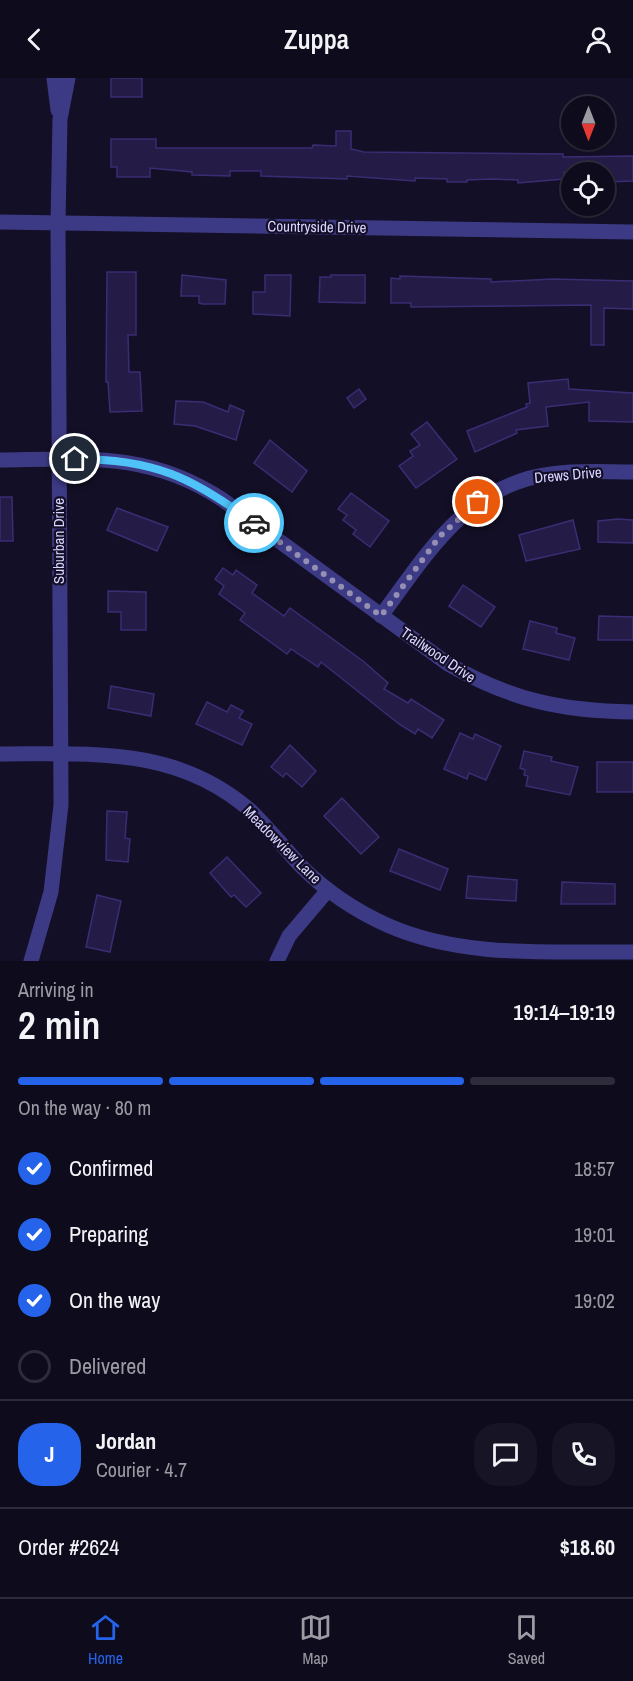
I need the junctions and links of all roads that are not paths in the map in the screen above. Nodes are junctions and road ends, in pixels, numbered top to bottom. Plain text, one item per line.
1 (54, 78) edge
2 (68, 78) edge
3 (60, 118) junction
4 (0, 222) edge
5 (58, 223) junction
6 (633, 232) edge
7 (59, 459) junction
8 (0, 460) edge
9 (633, 472) edge
10 (381, 616) junction
11 (633, 712) edge
12 (0, 754) edge
13 (61, 754) junction
14 (328, 890) junction
15 (633, 952) edge
16 (500, 956) edge
17 (32, 961) edge
18 (278, 961) edge

1 - 3 street, Suburban Drive
2 - 3 street, Suburban Drive
3 - 5 street, Suburban Drive
4 - 5 street, Countryside Drive
5 - 6 street, Countryside Drive
5 - 7 street, Suburban Drive
7 - 8 street, Trailwood Drive
7 - 10 street, Trailwood Drive
7 - 13 street, Suburban Drive
9 - 10 street, Drews Drive
10 - 11 street, Trailwood Drive
12 - 13 street, Meadowview Lane
13 - 14 street, Meadowview Lane
13 - 17 street, Suburban Drive
14 - 16 street, Meadowview Lane
14 - 18 street
15 - 16 street, Meadowview Lane

